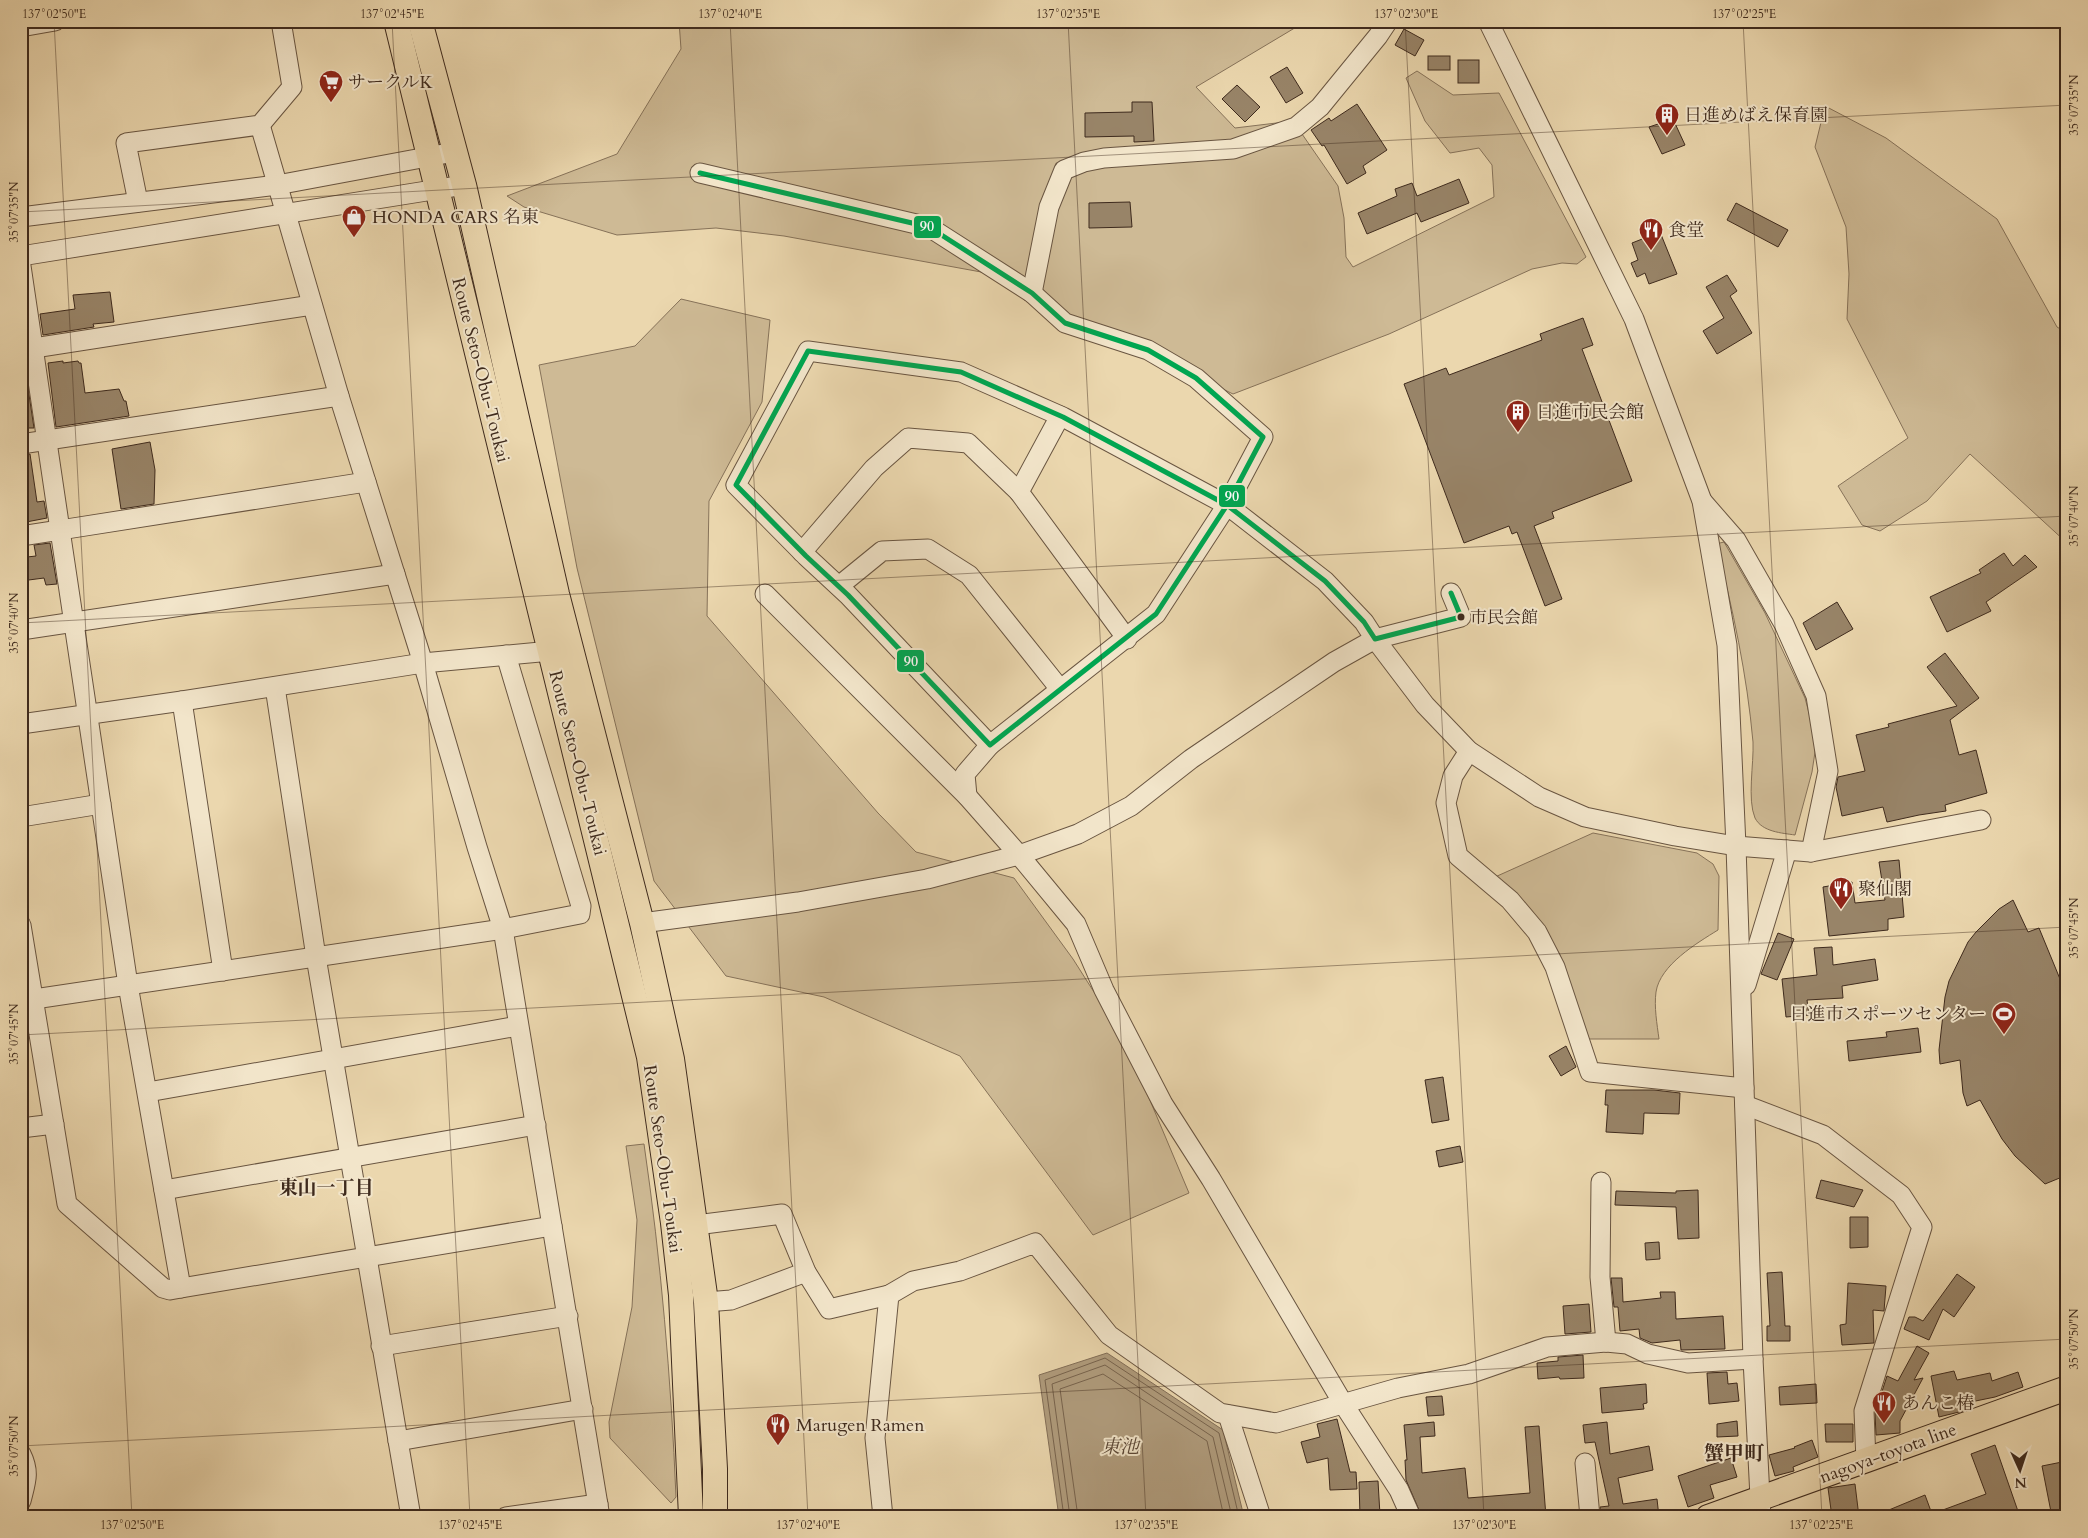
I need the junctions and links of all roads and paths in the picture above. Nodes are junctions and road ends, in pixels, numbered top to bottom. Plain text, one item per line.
1 (55, 21) edge
2 (281, 21) edge
3 (396, 21) edge
4 (420, 21) edge
5 (1388, 21) edge
6 (1488, 21) edge
7 (21, 27) edge
8 (260, 125) junction
9 (454, 152) junction
10 (428, 158) junction
11 (700, 173) dead end
12 (277, 185) junction
13 (464, 185) junction
14 (438, 188) junction
15 (138, 202) junction
16 (286, 214) junction
17 (21, 217) edge
18 (21, 256) edge
19 (21, 266) edge
20 (1032, 293) junction
21 (312, 305) junction
22 (27, 349) edge
23 (339, 396) junction
24 (1060, 416) junction
25 (47, 440) junction
26 (21, 444) edge
27 (366, 482) junction
28 (1019, 492) junction
29 (1702, 501) junction
30 (1227, 505) junction
31 (60, 530) junction
32 (21, 536) edge
33 (802, 552) junction
34 (395, 574) junction
35 (839, 586) junction
36 (1451, 593) dead end
37 (765, 594) dead end
38 (74, 622) junction
39 (21, 630) edge
40 (1127, 638) junction
41 (1375, 639) junction
42 (550, 651) junction
43 (506, 655) junction
44 (423, 663) junction
45 (275, 687) junction
46 (1060, 690) junction
47 (182, 701) junction
48 (87, 714) junction
49 (21, 724) edge
50 (990, 745) junction
51 (1469, 751) junction
52 (967, 796) junction
53 (101, 804) junction
54 (21, 817) edge
55 (1981, 820) dead end
56 (1736, 846) junction
57 (1787, 850) junction
58 (1812, 852) junction
59 (1019, 855) junction
60 (642, 923) junction
61 (21, 925) edge
62 (503, 929) junction
63 (316, 957) junction
64 (223, 971) junction
65 (128, 985) junction
66 (27, 1000) edge
67 (1741, 1001) junction
68 (518, 1026) junction
69 (333, 1059) junction
70 (148, 1092) junction
71 (1744, 1097) junction
72 (54, 1124) junction
73 (536, 1125) junction
74 (21, 1128) edge
75 (349, 1157) junction
76 (1601, 1182) dead end
77 (164, 1190) junction
78 (696, 1225) junction
79 (552, 1226) junction
80 (366, 1257) junction
81 (806, 1272) junction
82 (181, 1288) junction
83 (889, 1295) junction
84 (706, 1302) junction
85 (568, 1316) junction
86 (1606, 1342) junction
87 (381, 1346) junction
88 (1753, 1359) junction
89 (2067, 1388) edge
90 (1344, 1405) junction
91 (583, 1409) junction
92 (1228, 1415) junction
93 (398, 1442) junction
94 (21, 1454) edge
95 (1866, 1461) junction
96 (1585, 1463) dead end
97 (21, 1501) edge
98 (1761, 1508) edge
99 (599, 1510) edge
100 (411, 1517) edge
101 (506, 1517) edge
102 (690, 1517) edge
103 (715, 1517) edge
104 (883, 1517) edge
105 (1261, 1517) edge
106 (1411, 1517) edge
107 (1590, 1517) edge
108 (1708, 1517) edge

1 - 7 street
2 - 8 street
3 - 10 main road, Route Seto-Obu-Toukai
4 - 9 main road, Route Seto-Obu-Toukai
5 - 20 street
6 - 29 street
8 - 12 street
8 - 15 street
9 - 10 street
9 - 13 main road, Route Seto-Obu-Toukai
10 - 12 street
10 - 14 main road, Route Seto-Obu-Toukai
11 - 20 street
12 - 15 street
12 - 16 street
13 - 14 street
13 - 60 main road, Route Seto-Obu-Toukai
14 - 16 street
14 - 42 main road, Route Seto-Obu-Toukai
15 - 17 street
16 - 18 street
16 - 21 street
19 - 22 street
20 - 30 street
21 - 22 street
21 - 23 street
22 - 25 street
23 - 25 street
23 - 27 street
24 - 28 street
24 - 30 street
24 - 33 street
25 - 26 street
25 - 31 street
27 - 31 street
27 - 34 street
28 - 33 street
28 - 40 street
29 - 56 street
29 - 58 street
30 - 40 street
30 - 41 street
31 - 32 street
31 - 38 street
33 - 35 street
34 - 38 street
34 - 44 street
35 - 46 street
35 - 50 street
36 - 41 street
37 - 52 street
38 - 39 street
38 - 48 street
40 - 46 street
41 - 51 street
41 - 59 street
42 - 43 street
42 - 102 main road, Route Seto-Obu-Toukai
43 - 44 street
43 - 62 street
44 - 45 street
44 - 62 street
45 - 47 street
45 - 63 street
46 - 50 street
47 - 48 street
47 - 64 street
48 - 49 street
48 - 53 street
50 - 52 street
51 - 56 street
51 - 71 street
52 - 59 street
53 - 54 street
53 - 65 street
55 - 58 street
56 - 57 street
56 - 67 street
57 - 58 street
57 - 67 street
59 - 60 street
59 - 90 street
60 - 78 main road, Route Seto-Obu-Toukai
61 - 66 street
62 - 63 street
62 - 68 street
63 - 64 street
63 - 69 street
64 - 65 street
65 - 66 street
65 - 70 street
66 - 72 street
67 - 71 street
68 - 69 street
68 - 73 street
69 - 70 street
69 - 75 street
70 - 77 street
71 - 88 street
71 - 95 street
72 - 74 street
72 - 82 street
73 - 75 street
73 - 79 street
75 - 77 street
75 - 80 street
76 - 86 street
77 - 82 street
78 - 81 street
78 - 84 main road, Route Seto-Obu-Toukai
79 - 80 street
79 - 85 street
80 - 82 street
80 - 87 street
81 - 83 street
81 - 84 street
83 - 92 street
83 - 104 street
84 - 103 main road, Route Seto-Obu-Toukai
85 - 87 street
85 - 91 street
86 - 88 street
86 - 90 street
87 - 93 street
88 - 98 street
89 - 95 main road, nagoya-toyota line
90 - 92 street
90 - 106 street
91 - 93 street
91 - 99 street
92 - 105 street
93 - 100 street
94 - 97 street
95 - 98 main road, nagoya-toyota line
96 - 107 street
98 - 108 main road, nagoya-toyota line
99 - 101 street

